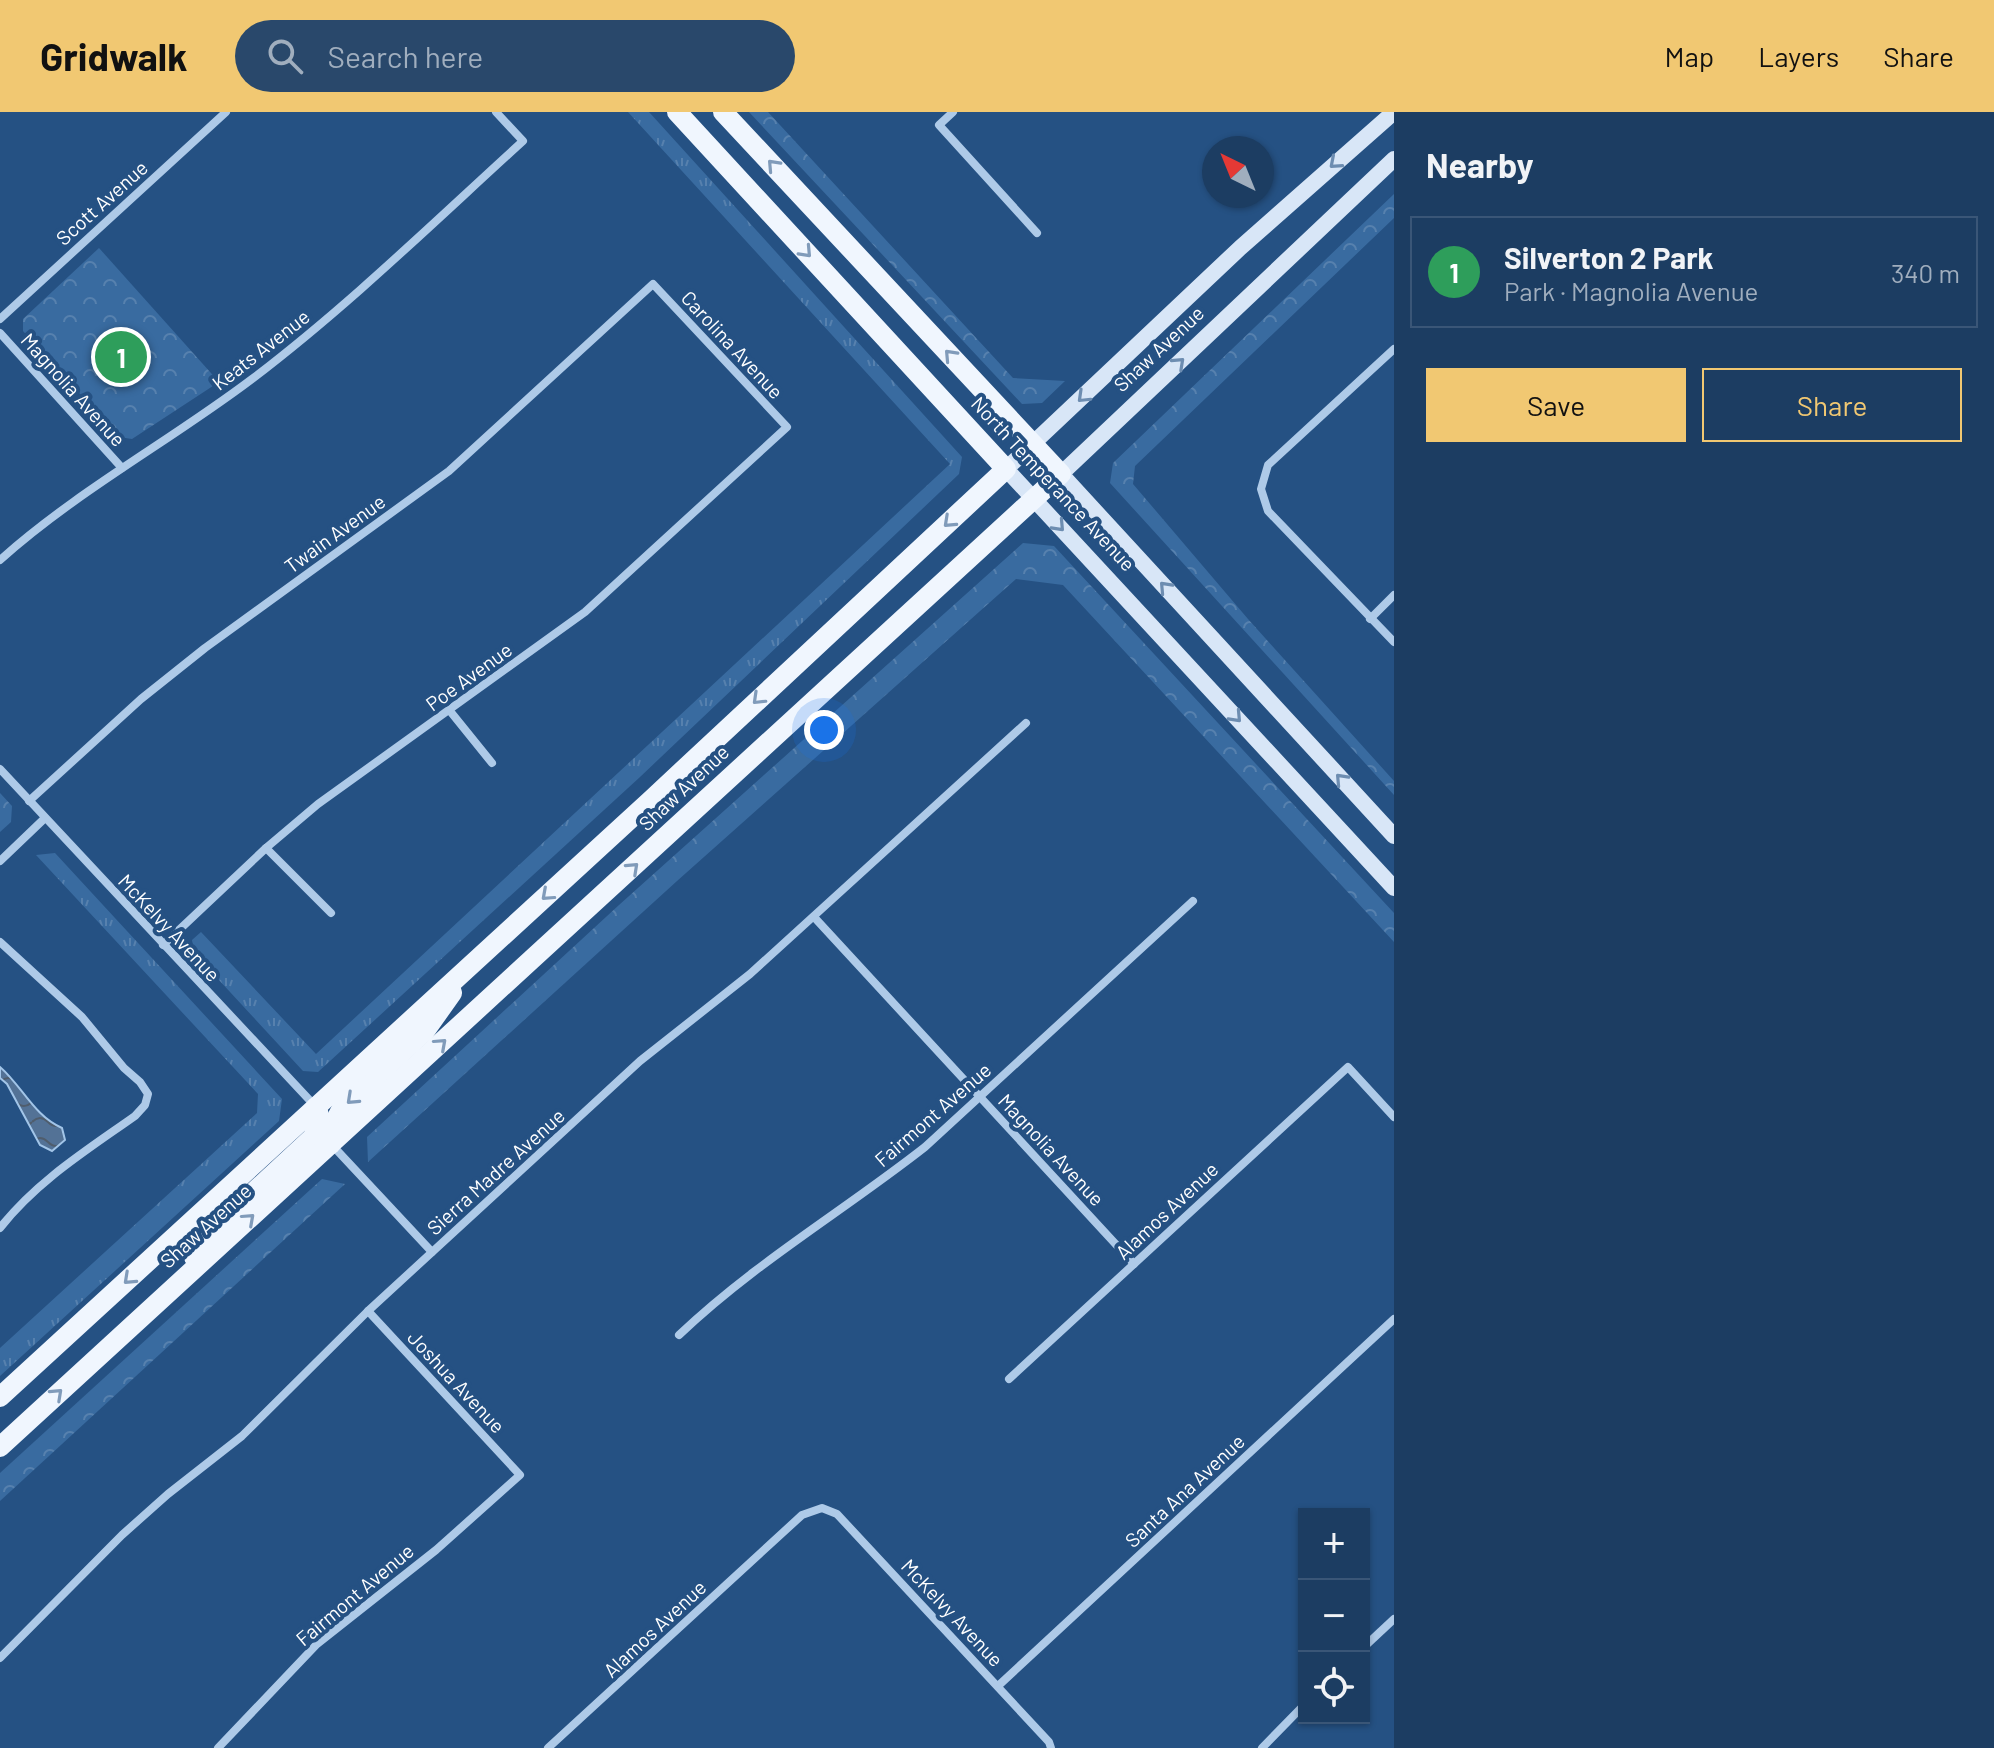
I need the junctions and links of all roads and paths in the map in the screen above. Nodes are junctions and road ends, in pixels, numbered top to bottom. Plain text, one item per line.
1 (226, 112) edge
2 (496, 112) edge
3 (677, 112) edge
4 (723, 112) edge
5 (953, 112) edge
6 (1394, 112) edge
7 (1394, 159) edge
8 (1037, 233) dead end
9 (653, 284) joint
10 (0, 319) edge
11 (0, 333) edge
12 (1394, 349) edge
13 (787, 427) joint
14 (1033, 444) junction
15 (122, 468) junction
16 (1006, 469) junction
17 (1061, 474) junction
18 (1034, 499) junction
19 (0, 560) edge
20 (1394, 595) edge
21 (1370, 619) junction
22 (1394, 642) edge
23 (450, 711) junction
24 (1026, 723) dead end
25 (492, 763) dead end
26 (0, 769) edge
27 (29, 801) junction
28 (45, 818) junction
29 (1394, 836) edge
30 (266, 848) junction
31 (0, 861) edge
32 (1394, 888) edge
33 (1193, 901) dead end
34 (331, 913) dead end
35 (814, 917) junction
36 (0, 942) edge
37 (163, 945) junction
38 (478, 958) junction
39 (981, 1097) junction
40 (316, 1107) junction
41 (1394, 1117) edge
42 (331, 1144) junction
43 (0, 1227) edge
44 (432, 1252) junction
45 (1134, 1264) junction
46 (168, 1292) junction
47 (368, 1311) junction
48 (1394, 1319) edge
49 (679, 1335) dead end
50 (1009, 1379) dead end
51 (0, 1397) edge
52 (0, 1447) edge
53 (520, 1475) joint
54 (822, 1508) joint
55 (1394, 1619) edge
56 (1370, 1641) edge
57 (0, 1658) edge
58 (998, 1686) junction
59 (1298, 1711) edge
60 (218, 1748) edge
61 (548, 1748) edge
62 (1051, 1748) edge
63 (1262, 1748) edge

1 - 10 street, Scott Avenue
2 - 15 street, Keats Avenue
3 -> 16 main road, North Temperance Avenue
14 -> 4 main road, North Temperance Avenue
5 - 8 street
6 -> 14 main road, Shaw Avenue
17 -> 7 main road, Shaw Avenue
9 - 13 street, Carolina Avenue
9 - 27 street, Twain Avenue
11 - 15 street, Magnolia Avenue
12 - 21 street
13 - 23 street, Poe Avenue
14 - 16 main road, Shaw Avenue
14 - 17 main road, North Temperance Avenue
15 - 19 street, Keats Avenue
16 - 18 main road, North Temperance Avenue
16 -> 38 main road, Shaw Avenue
17 - 18 main road, Shaw Avenue
29 -> 17 main road, North Temperance Avenue
18 -> 32 main road, North Temperance Avenue
42 -> 18 main road, Shaw Avenue
20 - 21 street
21 - 22 street
23 - 25 street
23 - 30 street, Poe Avenue
24 - 35 street, Sierra Madre Avenue
26 - 27 street, McKelvy Avenue
27 - 28 street, McKelvy Avenue
28 - 31 street
28 - 37 street, McKelvy Avenue
30 - 34 street
30 - 37 street, Poe Avenue
33 - 39 street, Fairmont Avenue
35 - 39 street, Magnolia Avenue
35 - 44 street, Sierra Madre Avenue
36 - 43 street
37 - 40 street, McKelvy Avenue
38 - 40 main road, Shaw Avenue
38 -> 42 main road
39 - 45 street, Magnolia Avenue
39 - 49 street, Fairmont Avenue
40 - 46 main road
40 -> 51 main road, Shaw Avenue
41 - 45 street, Alamos Avenue
42 - 44 street
46 -> 42 main road, Shaw Avenue
44 - 47 street, Sierra Madre Avenue
45 - 50 street, Alamos Avenue
52 -> 46 main road, Shaw Avenue
47 - 53 street, Joshua Avenue
47 - 57 street, Sierra Madre Avenue
48 - 58 street, Santa Ana Avenue
53 - 60 street, Fairmont Avenue
54 - 58 street, McKelvy Avenue
54 - 61 street, Alamos Avenue
55 - 56 street
58 - 62 street, McKelvy Avenue
59 - 63 street

